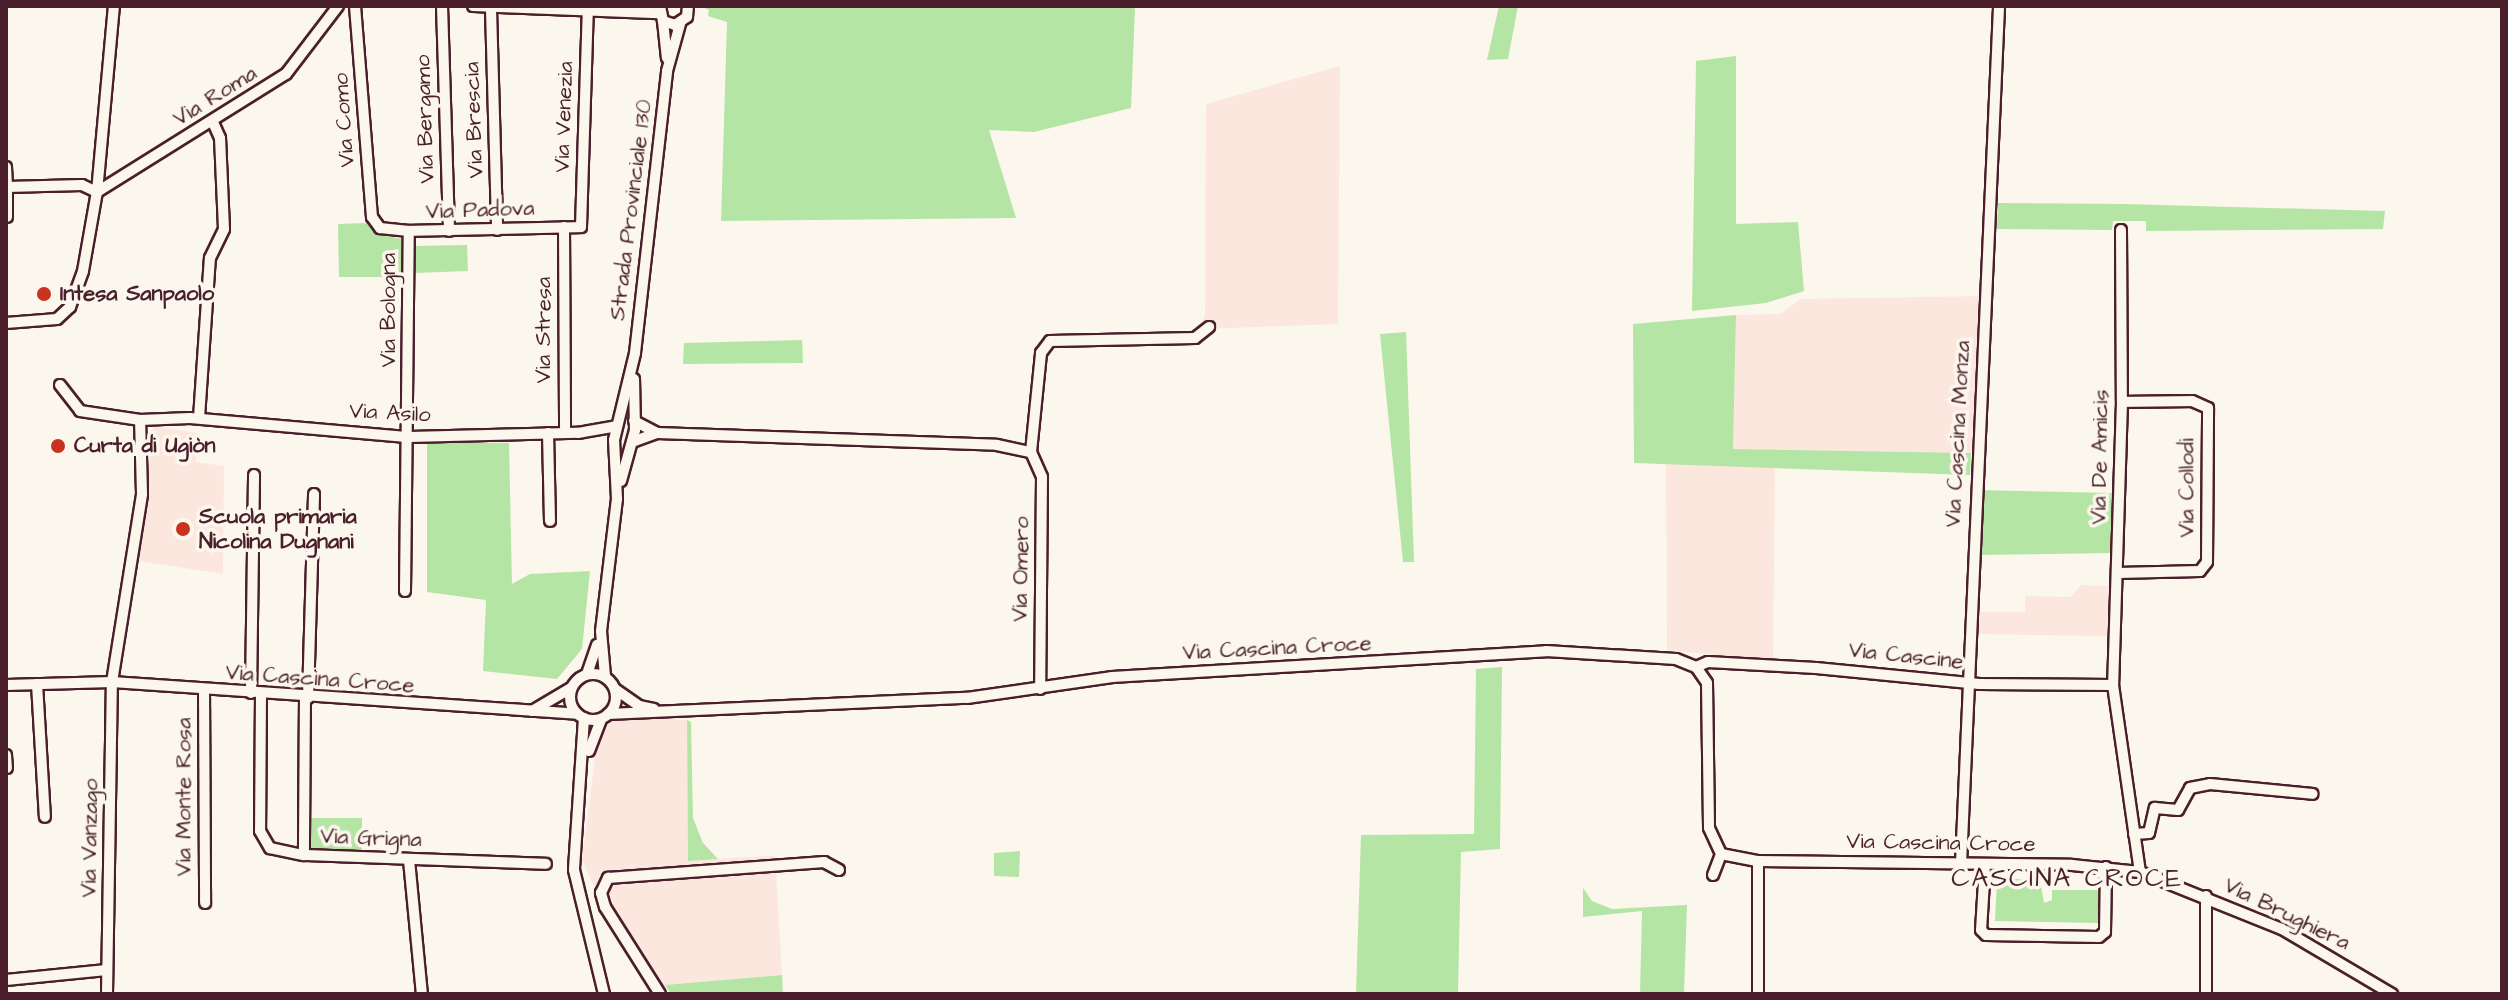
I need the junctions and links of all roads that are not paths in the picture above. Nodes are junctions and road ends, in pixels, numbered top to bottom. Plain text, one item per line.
1 (114, 6) edge
2 (442, 6) edge
3 (473, 6) edge
4 (688, 6) edge
5 (1999, 6) edge
6 (640, 7) edge
7 (588, 8) junction
8 (336, 9) edge
9 (356, 9) edge
10 (491, 9) junction
11 (661, 13) edge
12 (680, 24) junction
13 (667, 71) junction
14 (213, 122) junction
15 (6, 167) edge
16 (7, 187) edge
17 (97, 192) junction
18 (7, 217) edge
19 (564, 227) junction
20 (581, 227) joint
21 (380, 228) joint
22 (497, 230) junction
23 (2121, 230) dead end
24 (409, 231) junction
25 (449, 231) junction
26 (6, 323) edge
27 (1209, 327) dead end
28 (635, 353) junction
29 (60, 385) dead end
30 (2122, 402) junction
31 (199, 418) junction
32 (140, 420) junction
33 (634, 421) junction
34 (616, 426) junction
35 (548, 433) junction
36 (565, 433) junction
37 (578, 433) junction
38 (657, 433) junction
39 (409, 437) junction
40 (632, 442) junction
41 (614, 446) junction
42 (1031, 452) junction
43 (254, 475) dead end
44 (314, 494) dead end
45 (617, 499) junction
46 (550, 521) dead end
47 (2118, 573) junction
48 (405, 591) dead end
49 (601, 631) junction
50 (1696, 667) junction
51 (587, 674) junction
52 (605, 676) junction
53 (112, 682) junction
54 (1967, 682) junction
55 (37, 684) junction
56 (6, 685) edge
57 (2113, 685) junction
58 (571, 688) junction
59 (615, 689) junction
60 (1040, 689) junction
61 (204, 690) junction
62 (256, 694) junction
63 (306, 698) junction
64 (664, 711) junction
65 (525, 714) junction
66 (580, 716) junction
67 (605, 716) junction
68 (6, 755) edge
69 (7, 768) edge
70 (584, 768) junction
71 (2313, 794) dead end
72 (45, 817) dead end
73 (2134, 834) junction
74 (1721, 854) junction
75 (304, 855) junction
76 (409, 860) junction
77 (1758, 861) junction
78 (546, 864) dead end
79 (1961, 864) junction
80 (1985, 865) junction
81 (2106, 867) junction
82 (839, 870) dead end
83 (2140, 872) junction
84 (1713, 875) dead end
85 (2160, 879) joint
86 (2206, 896) junction
87 (205, 903) dead end
88 (107, 970) junction
89 (6, 980) edge
90 (2374, 989) edge
91 (107, 994) edge
92 (422, 994) edge
93 (604, 994) edge
94 (660, 994) edge
95 (1758, 994) edge
96 (2206, 994) edge
97 (2392, 994) edge

1 - 17 street
2 - 25 street, Via Bergamo
3 - 10 street
4 - 12 street, Strada Provinciale 130
5 - 54 street, Via Cascina Monza
6 - 7 street
6 - 11 street
7 - 10 street
7 - 20 street, Via Venezia
8 - 9 street, Via Roma
8 - 14 street, Via Roma
9 - 21 street, Via Como
10 - 22 street, Via Brescia
11 - 12 street
11 - 13 street, Strada Provinciale 130
12 - 13 street, Strada Provinciale 130
13 - 28 street, Strada Provinciale 130
14 - 17 street, Via Roma
14 - 31 street
15 - 16 street
16 - 17 street
16 - 18 street
17 - 26 street
19 - 20 street, Via Padova
19 - 22 street, Via Padova
19 - 36 street, Via Stresa
21 - 24 street, Via Padova
22 - 25 street, Via Padova
23 - 30 street, Via De Amicis
24 - 25 street, Via Padova
24 - 39 street, Via Bologna
27 - 42 street
28 - 33 street, Strada Provinciale 130
28 - 34 street, Strada Provinciale 130
29 - 32 street, Via Asilo
30 - 47 street, Via De Amicis
30 - 47 street, Via Collodi
31 - 32 street, Via Asilo
31 - 39 street, Via Asilo
32 - 53 street, Via Vanzago
33 - 38 street
33 - 40 street, Strada Provinciale 130
34 - 37 street, Via Asilo
34 - 41 street, Strada Provinciale 130
35 - 36 street, Via Asilo
35 - 39 street, Via Asilo
35 - 46 street
36 - 37 street, Via Asilo
37 - 41 street, Via Asilo
38 - 40 street
38 - 42 street
39 - 48 street, Via Bologna
40 - 45 street, Strada Provinciale 130
41 - 45 street, Strada Provinciale 130
42 - 60 street, Via Omero
43 - 62 street
44 - 63 street, Via Grigna
45 - 49 street, Strada Provinciale 130
47 - 57 street, Via De Amicis
49 - 51 street, Strada Provinciale 130
49 - 52 street, Strada Provinciale 130
50 - 54 street, Via Cascine
50 - 60 street, Via Cascina Croce
50 - 74 street
51 - 52 street
51 - 58 street
52 - 59 street
53 - 55 street, Via Cascina Croce
53 - 61 street, Via Cascina Croce
53 - 88 street, Via Vanzago
54 - 57 street, Via Cascine
54 - 79 street, Via Cascina Monza
55 - 56 street, Via Cascina Croce
55 - 72 street
57 - 73 street, Via De Amicis
58 - 65 street
58 - 66 street
59 - 64 street, Via Cascina Croce
59 - 67 street
60 - 64 street, Via Cascina Croce
61 - 62 street, Via Cascina Croce
61 - 87 street, Via Monte Rosa
62 - 63 street, Via Cascina Croce
62 - 75 street
63 - 65 street, Via Cascina Croce
63 - 75 street, Via Grigna
64 - 67 street, Via Cascina Croce
65 - 66 street, Via Cascina Croce
66 - 67 street
66 - 70 street
67 - 70 street
68 - 69 street
70 - 93 street
71 - 73 street
73 - 83 street, Via De Amicis
74 - 77 street, Via Cascina Croce
74 - 84 street
75 - 76 street, Via Grigna
76 - 78 street, Via Grigna
76 - 92 street
77 - 79 street, Via Cascina Croce
77 - 95 street
79 - 80 street, Via Cascina Croce
80 - 81 street, Via Cascina Croce
80 - 81 street
81 - 83 street, Via Cascina Croce
82 - 94 street
83 - 85 street, Via Cascina Croce
85 - 86 street, Via Brughiera
86 - 90 street, Via Brughiera
86 - 96 street
88 - 89 street
88 - 91 street, Via Vanzago
90 - 97 street, Via Brughiera

